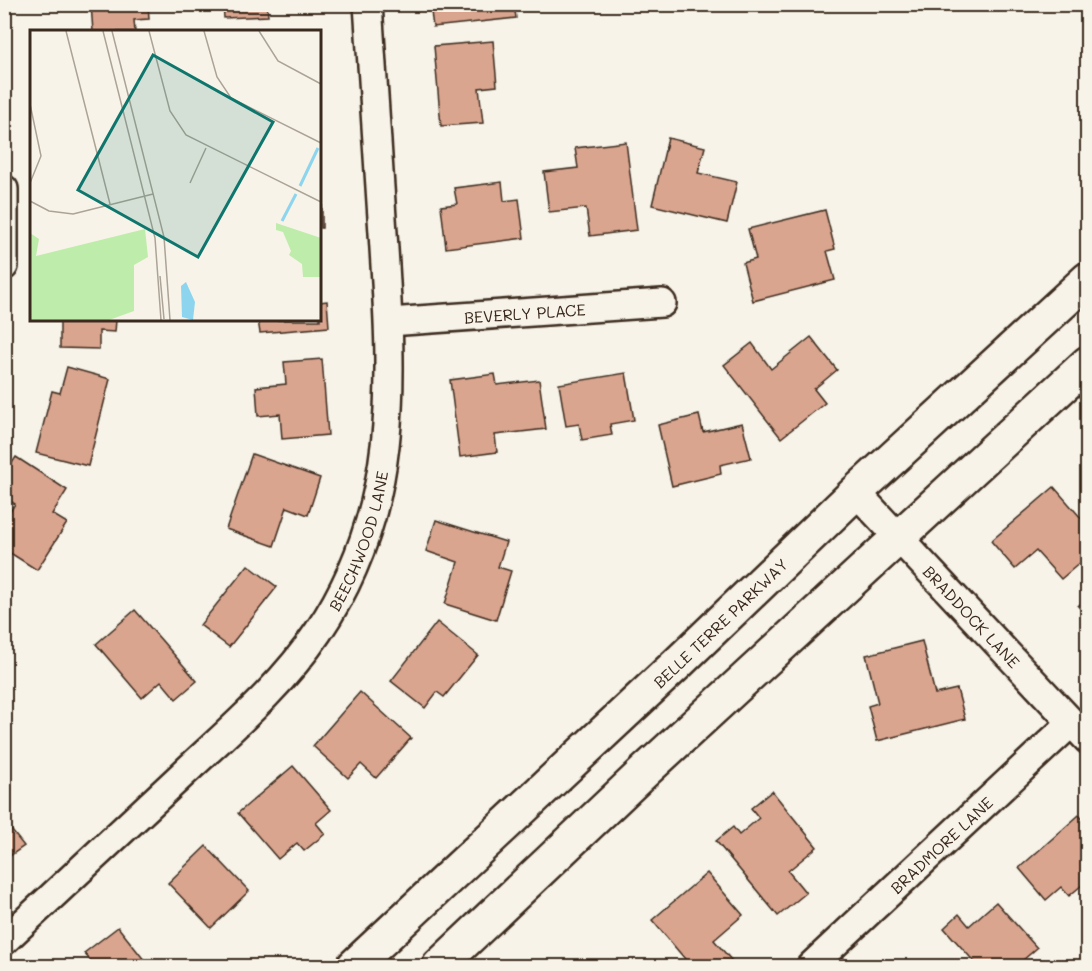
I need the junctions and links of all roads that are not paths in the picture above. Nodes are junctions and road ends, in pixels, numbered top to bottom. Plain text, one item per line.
1 (368, 4) edge
2 (4, 189) edge
3 (4, 266) edge
4 (1088, 279) edge
5 (662, 303) dead end
6 (389, 322) junction
7 (1088, 363) edge
8 (856, 492) junction
9 (900, 538) junction
10 (1079, 731) edge
11 (4, 941) edge
12 (354, 966) edge
13 (439, 966) edge
14 (811, 966) edge

1 - 6 street, BEECHWOOD LANE
2 - 3 street
4 - 8 main road, BELLE TERRE PARKWAY
5 - 6 street, BEVERLY PLACE
6 - 11 street, BEECHWOOD LANE
7 - 9 main road
8 - 9 street, BRADDOCK LANE
8 - 12 main road, BELLE TERRE PARKWAY
9 - 10 street, BRADDOCK LANE
9 - 13 main road
10 - 14 street, BRADMORE LANE

